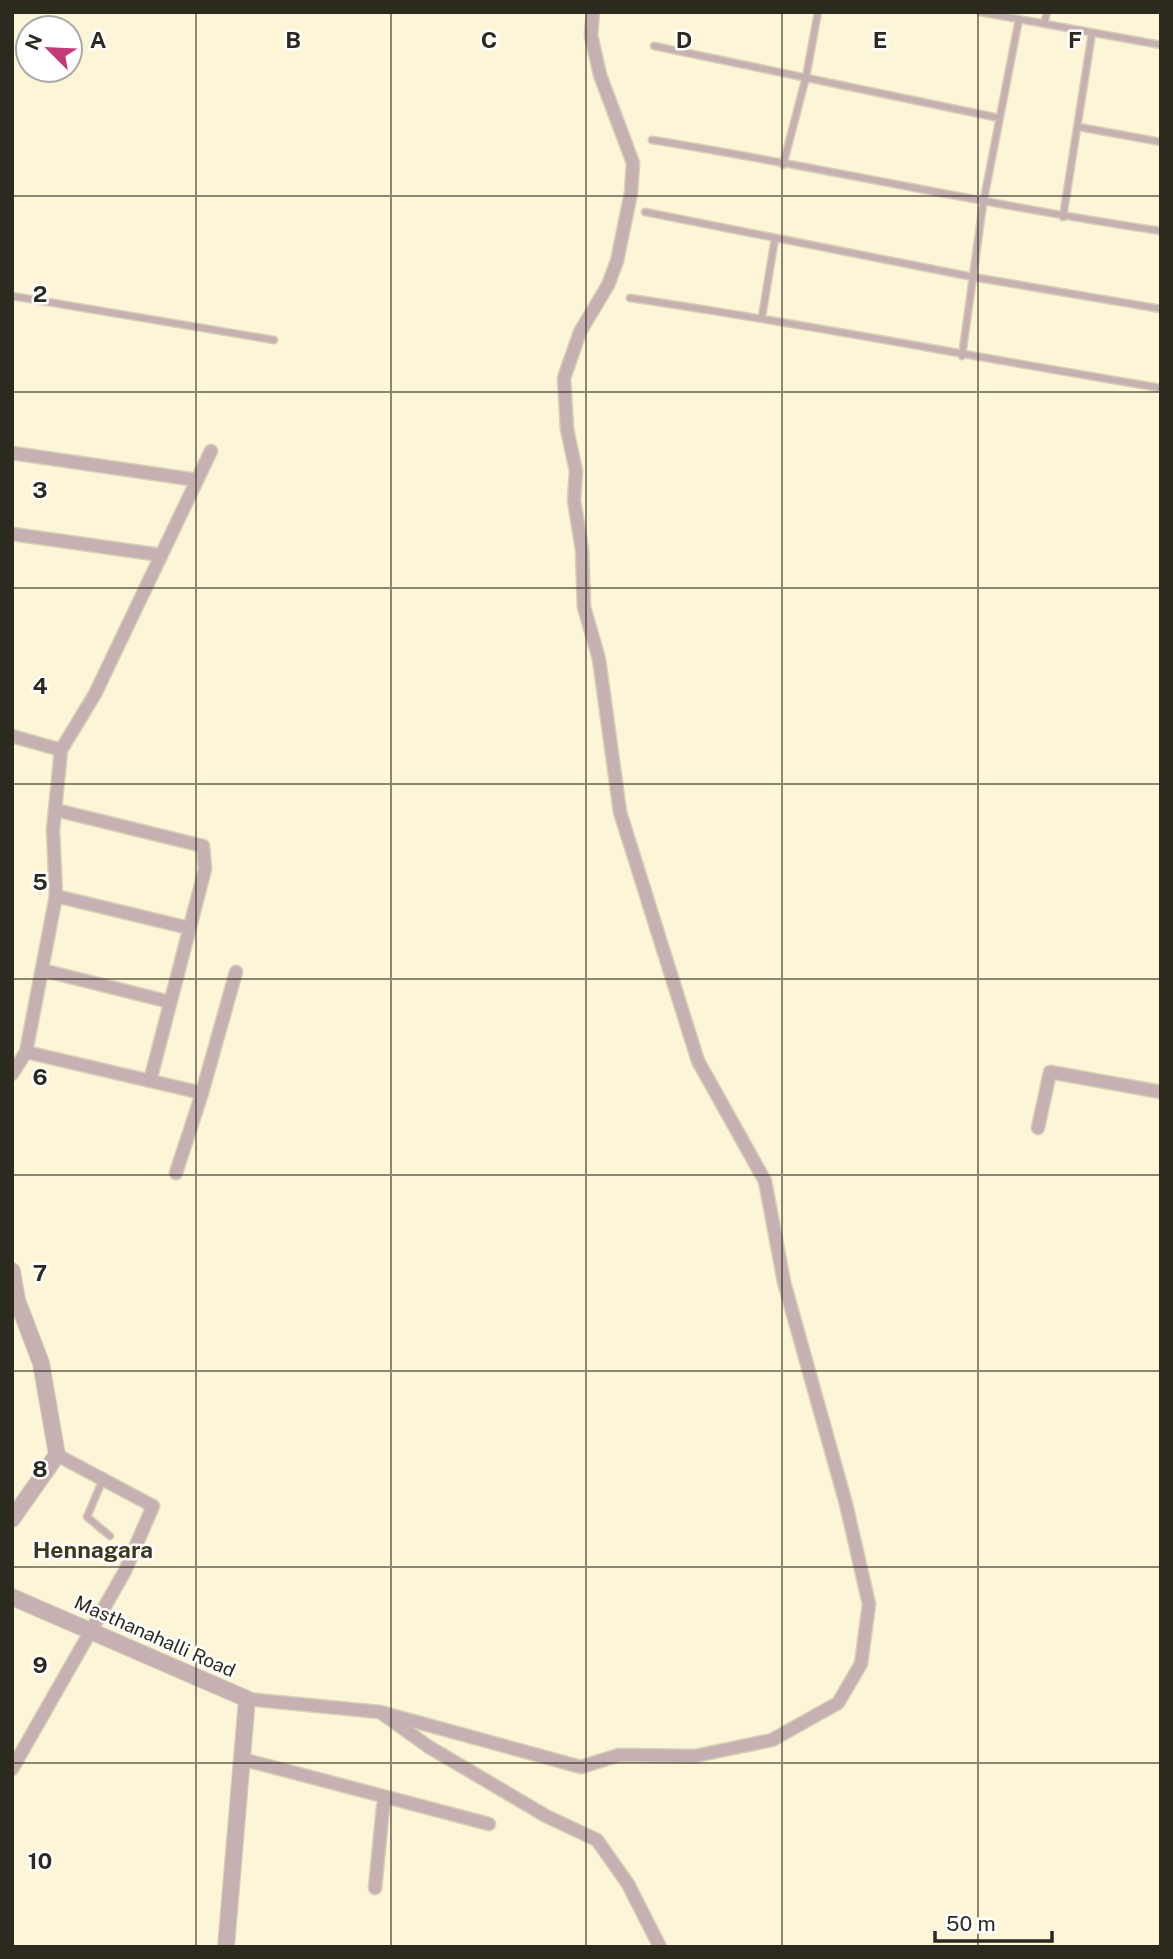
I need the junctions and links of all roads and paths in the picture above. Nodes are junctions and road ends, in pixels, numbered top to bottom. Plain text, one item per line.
1 (593, 12) edge
2 (818, 12) edge
3 (980, 12) edge
4 (1046, 12) edge
5 (1019, 19) junction
6 (1044, 24) junction
7 (1092, 33) junction
8 (1161, 45) edge
9 (654, 47) dead end
10 (806, 77) junction
11 (999, 118) junction
12 (1079, 128) junction
13 (652, 141) dead end
14 (1161, 142) edge
15 (783, 166) junction
16 (984, 204) junction
17 (645, 212) dead end
18 (1063, 217) junction
19 (1161, 230) edge
20 (775, 238) junction
21 (973, 277) junction
22 (12, 296) edge
23 (631, 298) dead end
24 (1161, 309) edge
25 (762, 317) junction
26 (274, 340) dead end
27 (962, 355) junction
28 (1161, 388) edge
29 (211, 451) dead end
30 (12, 453) edge
31 (197, 480) junction
32 (12, 534) edge
33 (161, 555) junction
34 (12, 736) edge
35 (61, 750) junction
36 (56, 810) junction
37 (56, 896) junction
38 (189, 928) junction
39 (42, 970) junction
40 (236, 972) dead end
41 (170, 1002) junction
42 (26, 1052) junction
43 (12, 1074) edge
44 (150, 1081) junction
45 (1161, 1092) edge
46 (202, 1093) junction
47 (1038, 1128) dead end
48 (176, 1173) dead end
49 (12, 1271) edge
50 (57, 1455) junction
51 (103, 1479) junction
52 (12, 1519) edge
53 (110, 1536) dead end
54 (12, 1597) edge
55 (91, 1631) junction
56 (247, 1699) junction
57 (380, 1712) junction
58 (242, 1759) junction
59 (12, 1769) edge
60 (384, 1797) junction
61 (489, 1824) dead end
62 (375, 1888) dead end
63 (226, 1947) edge
64 (660, 1947) edge

1 - 57 street
2 - 10 lane
3 - 5 lane
4 - 6 lane
5 - 6 lane
5 - 11 lane
6 - 7 lane
7 - 8 lane
7 - 12 lane
9 - 10 lane
10 - 11 lane
10 - 15 lane
11 - 16 lane
12 - 14 lane
12 - 18 lane
13 - 15 lane
15 - 16 lane
16 - 18 lane
16 - 21 lane
17 - 20 lane
18 - 19 lane
20 - 21 lane
20 - 25 lane
21 - 24 lane
21 - 27 lane
22 - 26 lane
23 - 25 lane
25 - 27 lane
27 - 28 lane
29 - 31 street
30 - 31 street
31 - 33 street
32 - 33 street
33 - 35 street
34 - 35 street
35 - 36 street
36 - 37 street
36 - 38 street
37 - 38 street
37 - 39 street
38 - 41 street
39 - 41 street
39 - 42 street
40 - 46 street
41 - 44 street
42 - 43 street
42 - 44 street
44 - 46 street
45 - 47 street
46 - 48 street
49 - 50 street
50 - 51 street
50 - 52 street
51 - 53 lane
51 - 55 street
54 - 55 street, Masthanahalli Road
55 - 56 street, Masthanahalli Road
55 - 59 street
56 - 57 street
56 - 58 street, Masthanahalli Road
57 - 64 street
58 - 60 street
58 - 63 street, Masthanahalli Road
60 - 61 street
60 - 62 street

